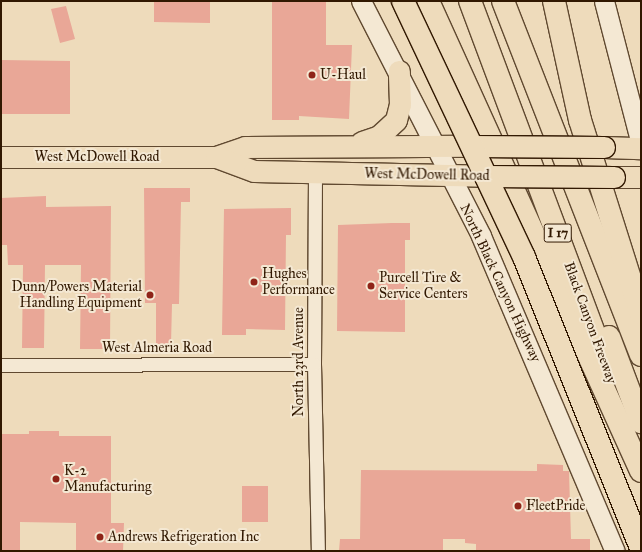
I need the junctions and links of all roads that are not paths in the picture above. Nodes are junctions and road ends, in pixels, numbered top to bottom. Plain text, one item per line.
1 (361, 1) edge
2 (403, 1) edge
3 (428, 1) edge
4 (470, 1) edge
5 (481, 1) edge
6 (503, 1) edge
7 (554, 1) edge
8 (604, 1) edge
9 (399, 71) junction
10 (435, 144) junction
11 (641, 144) edge
12 (352, 146) junction
13 (641, 148) edge
14 (1, 157) edge
15 (216, 157) junction
16 (315, 173) junction
17 (450, 176) junction
18 (641, 177) edge
19 (641, 313) edge
20 (641, 355) edge
21 (314, 364) junction
22 (1, 365) edge
23 (641, 422) edge
24 (641, 466) edge
25 (641, 471) edge
26 (641, 548) edge
27 (318, 551) edge
28 (615, 551) edge

1 - 9 main road, North Black Canyon Highway
2 - 26 highway, bridge
3 - 25 highway
4 - 24 highway, Black Canyon Freeway / I 17
5 - 23 highway
6 - 20 highway, I 17
7 - 19 highway
8 - 11 main road
9 - 10 main road, North Black Canyon Highway
9 - 12 main road
10 - 12 main road, West McDowell Road
10 - 13 main road, West McDowell Road, bridge
10 - 17 main road, North Black Canyon Highway
12 - 15 main road, West McDowell Road
14 - 15 main road, West McDowell Road
15 - 16 main road, West McDowell Road
16 - 17 main road, West McDowell Road
16 - 21 street, North 23rd Avenue
17 - 18 main road, West McDowell Road, bridge
17 - 28 main road, North Black Canyon Highway
21 - 22 street, West Almeria Road
21 - 27 street, North 23rd Avenue

